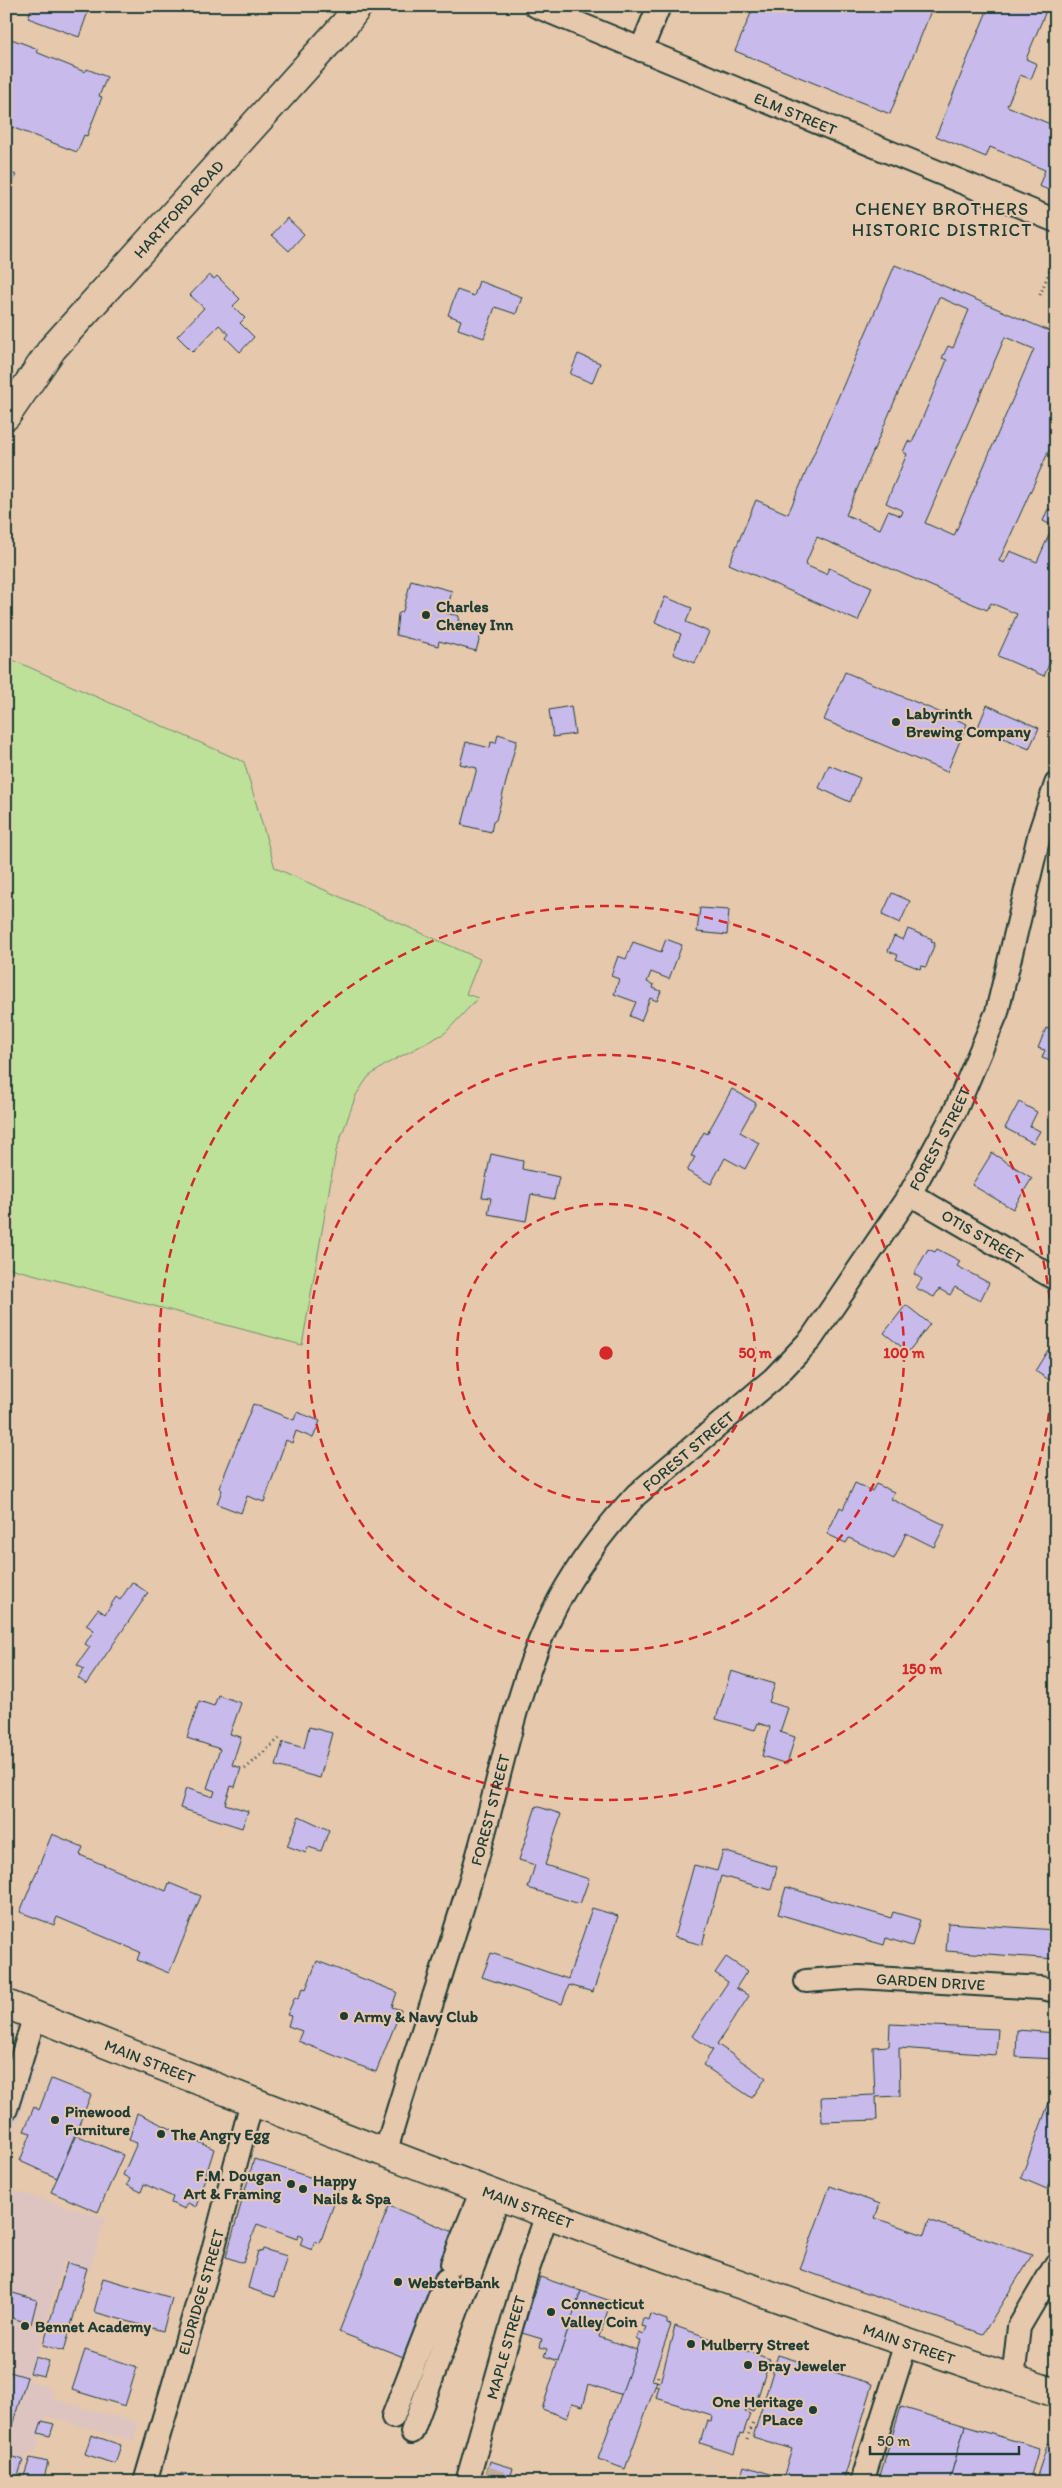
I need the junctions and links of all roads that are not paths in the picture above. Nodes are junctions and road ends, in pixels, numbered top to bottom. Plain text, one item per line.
1 (358, 6) edge
2 (536, 6) edge
3 (658, 6) edge
4 (641, 50) junction
5 (1055, 227) edge
6 (6, 416) edge
7 (1056, 784) edge
8 (910, 1194) junction
9 (1056, 1279) edge
10 (806, 1981) dead end
11 (1056, 1991) edge
12 (6, 2004) edge
13 (35, 2015) junction
14 (252, 2101) junction
15 (6, 2109) edge
16 (385, 2154) junction
17 (490, 2193) junction
18 (547, 2214) junction
19 (1056, 2264) edge
20 (906, 2343) junction
21 (1013, 2379) junction
22 (1056, 2393) edge
23 (145, 2482) edge
24 (467, 2482) edge
25 (862, 2482) edge

1 - 6 main road, HARTFORD ROAD
2 - 4 street, ELM STREET
3 - 4 street
4 - 5 street, ELM STREET
7 - 8 street, FOREST STREET
8 - 9 street, OTIS STREET
8 - 16 street, FOREST STREET
10 - 11 street, GARDEN DRIVE
12 - 13 main road, MAIN STREET
13 - 14 main road, MAIN STREET
13 - 15 street
14 - 16 main road, MAIN STREET
14 - 23 street, ELDRIDGE STREET
16 - 17 main road, MAIN STREET
17 - 17 street
17 - 18 main road, MAIN STREET
18 - 20 main road, MAIN STREET
18 - 24 street, MAPLE STREET
19 - 21 street
20 - 21 main road, MAIN STREET
20 - 25 street
21 - 22 main road, MAIN STREET

